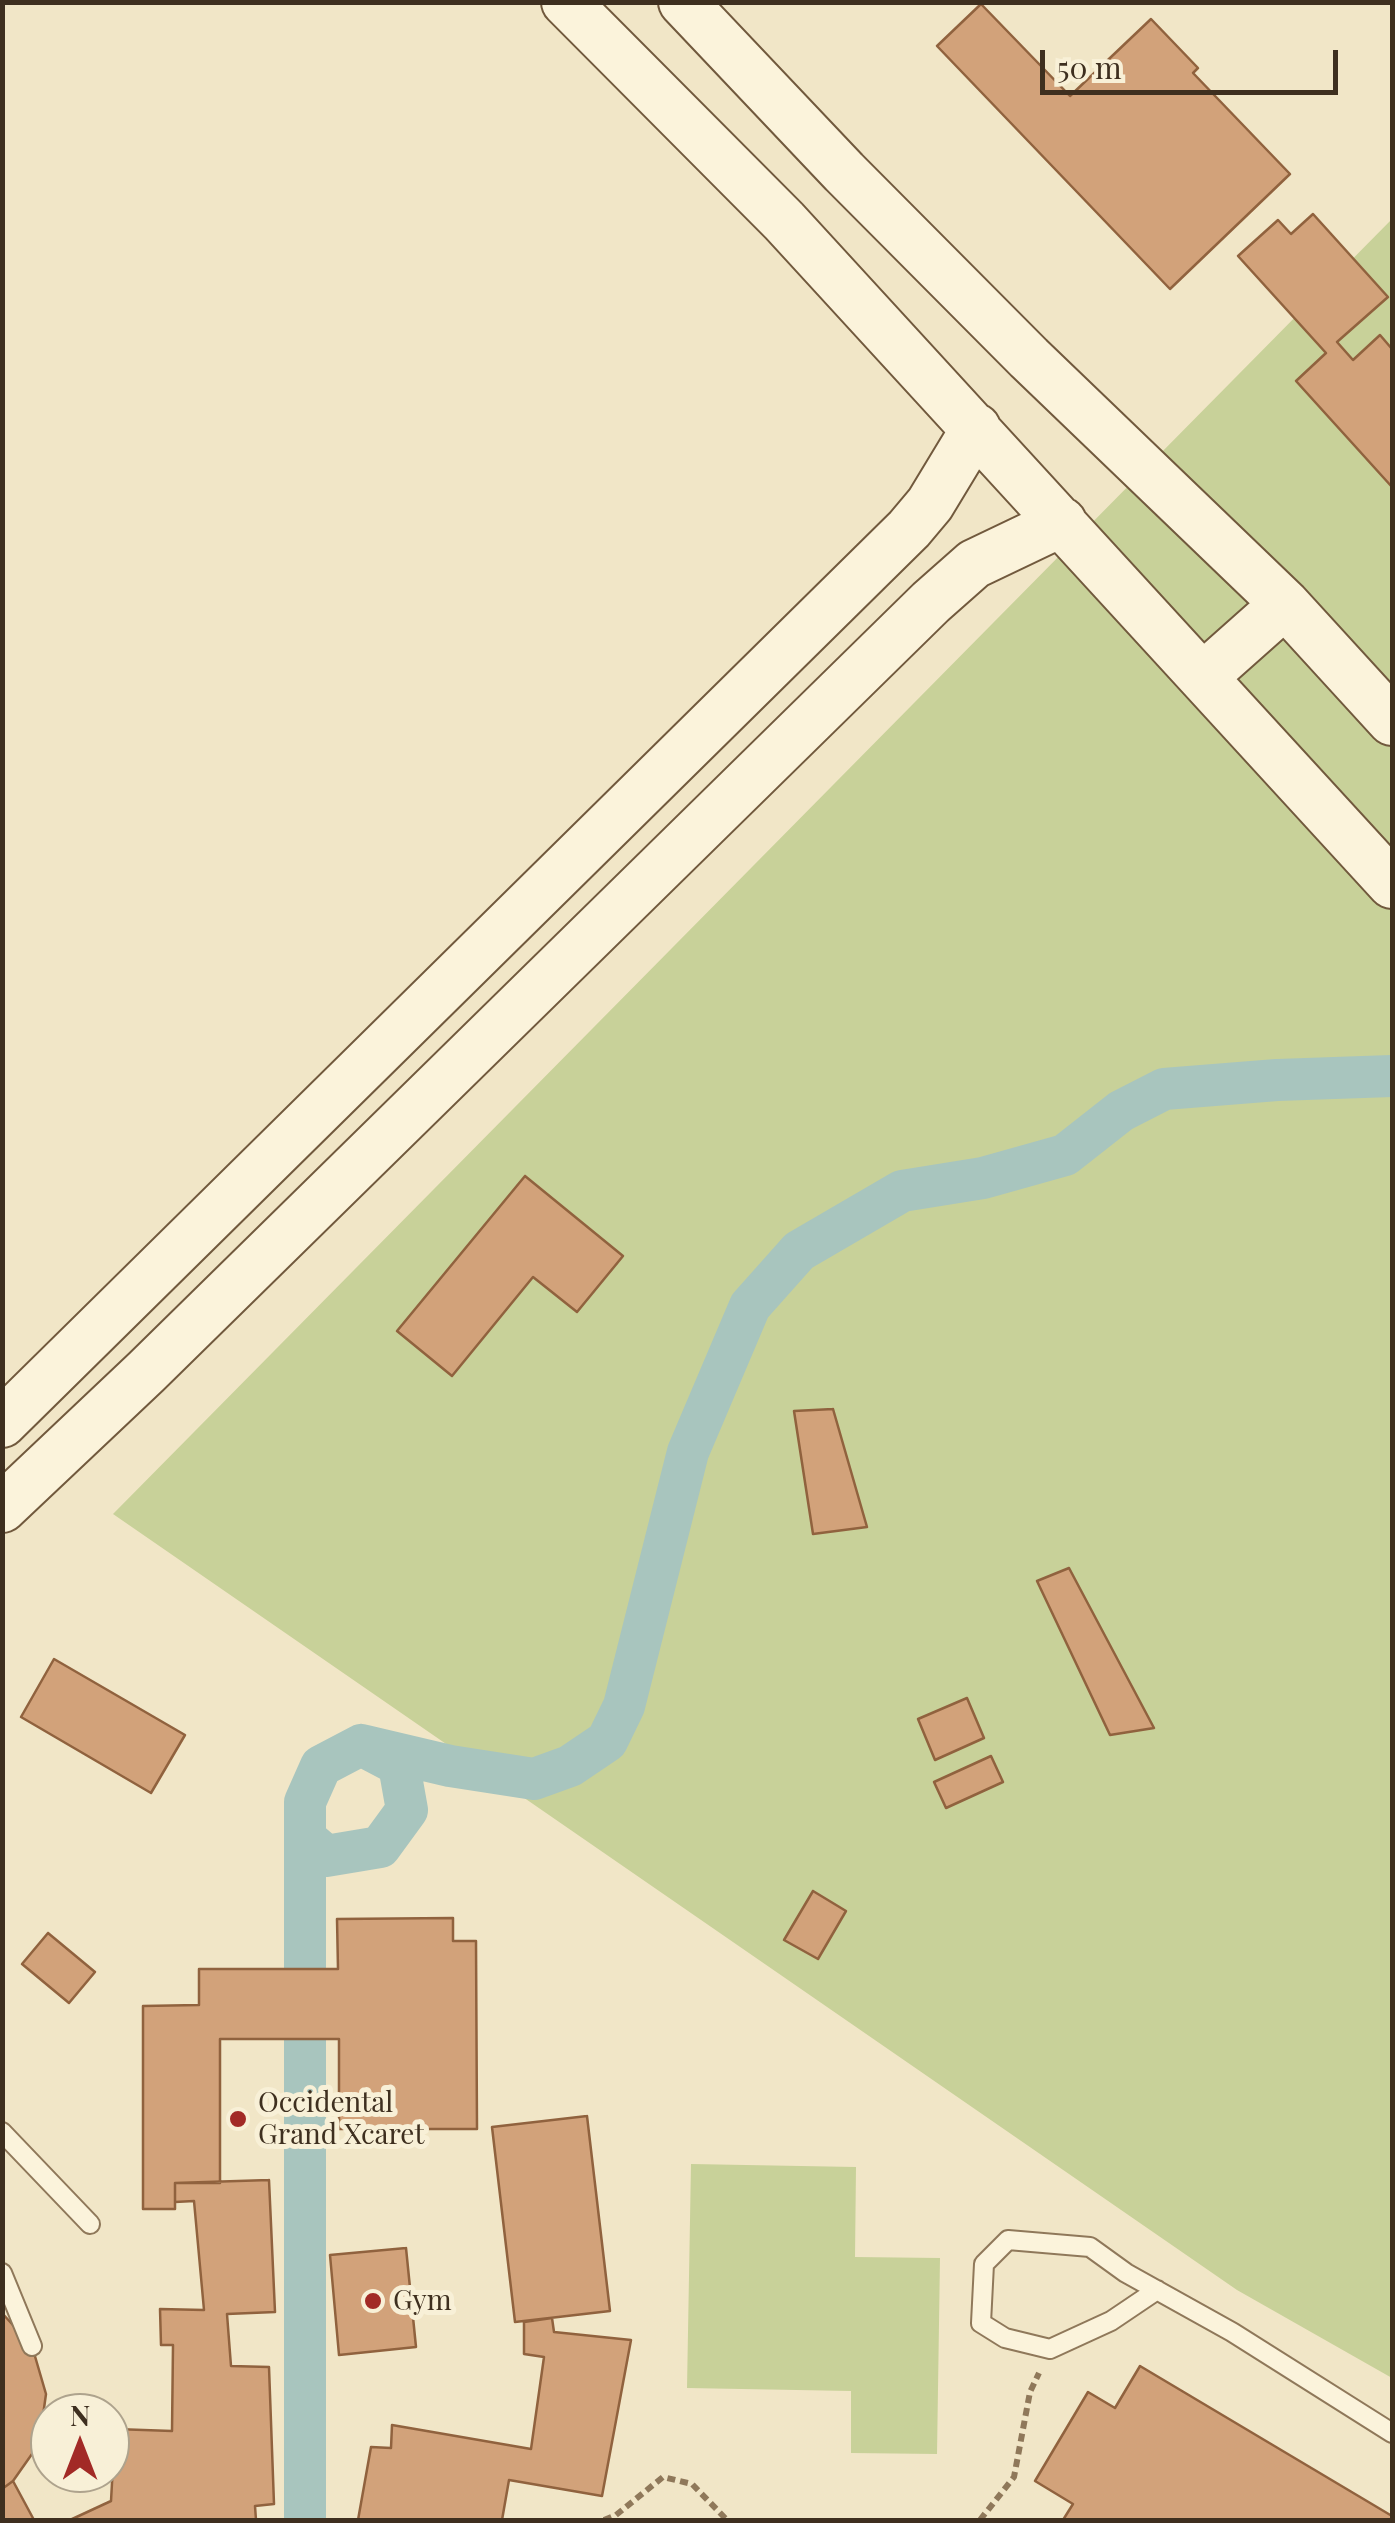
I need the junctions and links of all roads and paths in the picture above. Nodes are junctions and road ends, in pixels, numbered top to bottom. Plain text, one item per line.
1 (566, 2) edge
2 (683, 2) edge
3 (844, 172) junction
4 (784, 222) junction
5 (976, 428) junction
6 (1062, 522) junction
7 (1285, 604) junction
8 (1204, 676) junction
9 (1392, 720) edge
10 (1392, 884) edge
11 (2, 1424) edge
12 (2, 1508) edge
13 (2, 2132) edge
14 (90, 2224) dead end
15 (2, 2273) edge
16 (1157, 2290) junction
17 (32, 2346) dead end
18 (1050, 2349) junction
19 (1392, 2433) edge
20 (604, 2520) edge
21 (727, 2520) edge
22 (980, 2520) edge

1 - 4 street
2 - 3 street
3 - 4 street
3 - 7 street
4 - 5 street
5 - 6 street
5 - 11 street
6 - 8 street
6 - 12 street
7 - 8 street
7 - 9 street
8 - 10 street
13 - 14 lane
15 - 17 lane
16 - 18 lane
16 - 18 lane
16 - 19 lane
18 - 22 path
20 - 21 path

